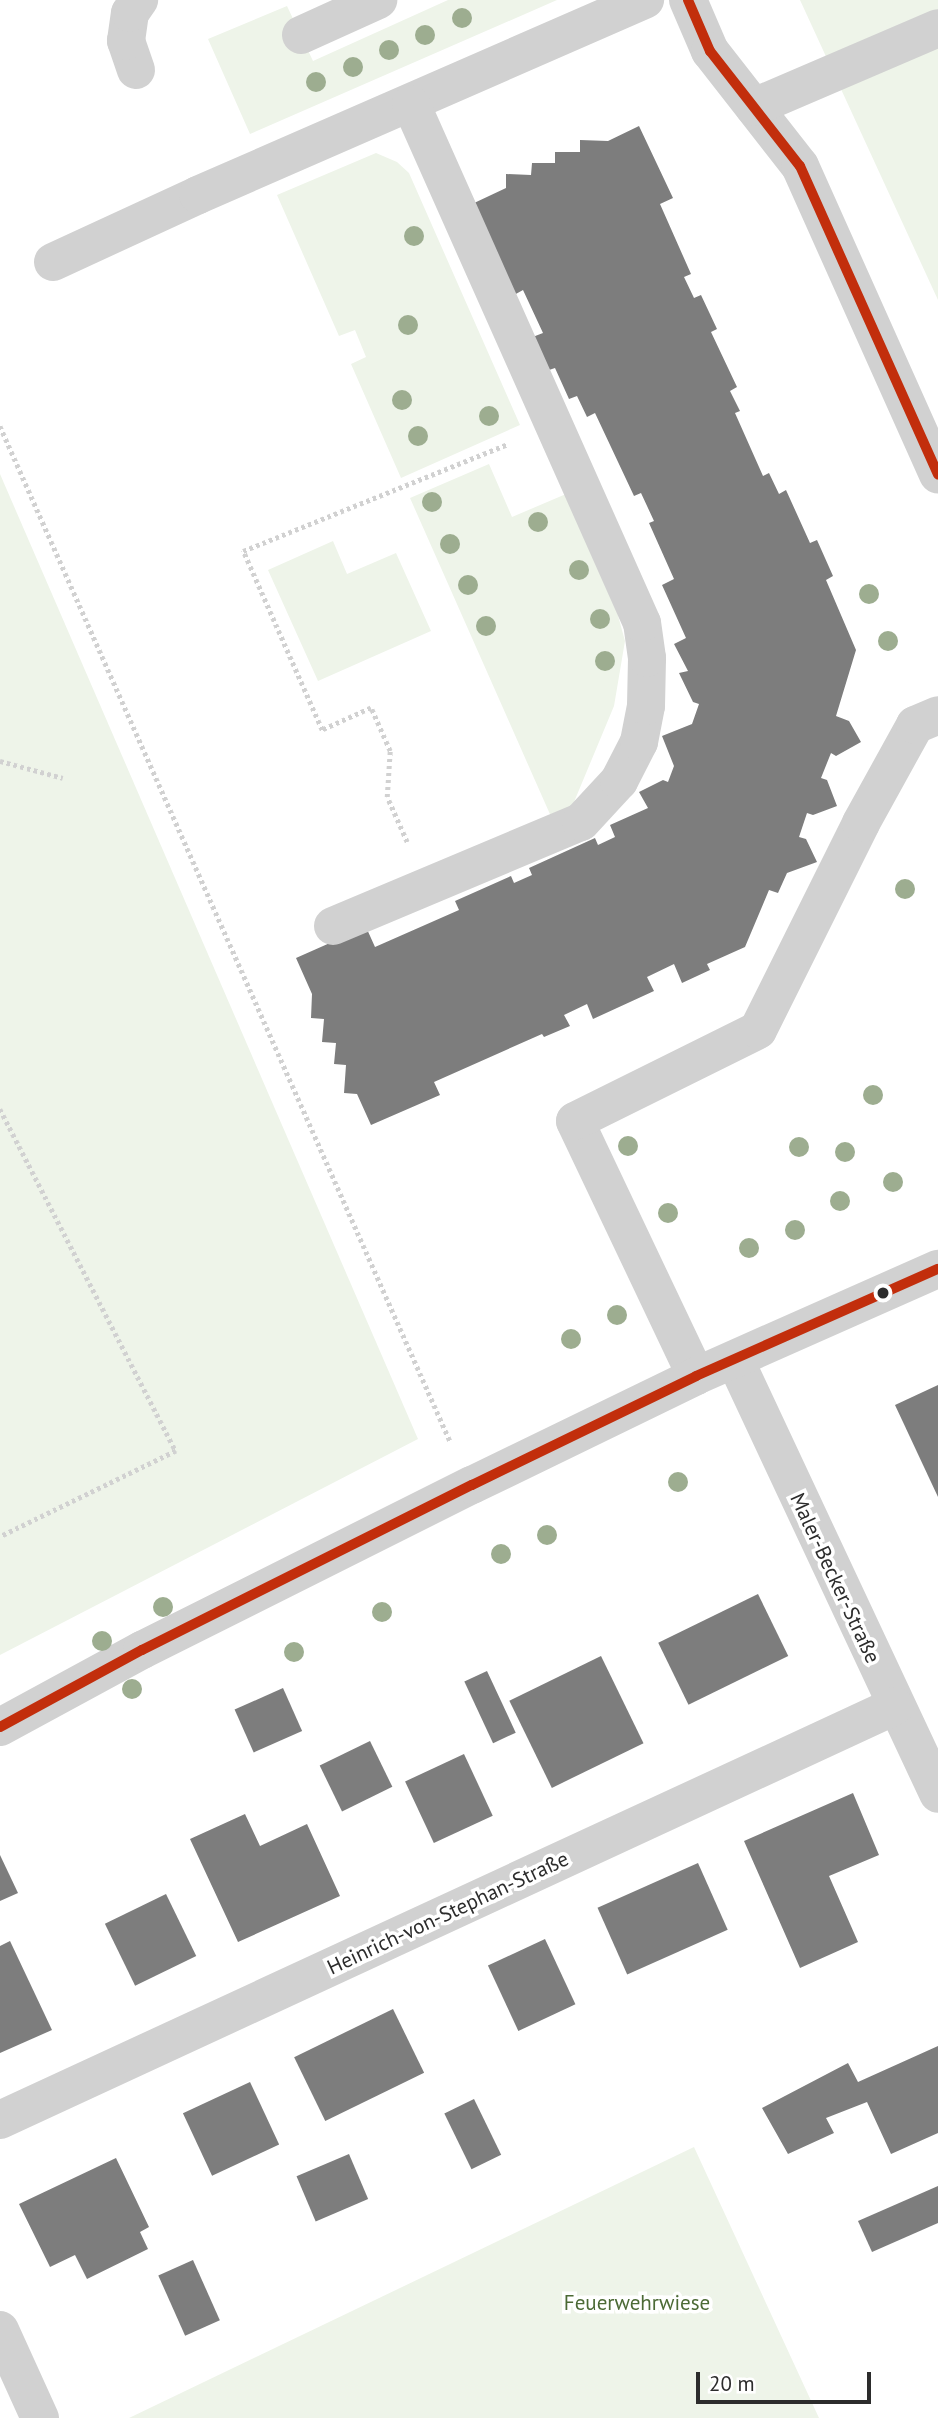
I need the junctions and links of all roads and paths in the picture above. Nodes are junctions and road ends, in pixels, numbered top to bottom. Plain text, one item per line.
1 (139, 0) edge
2 (378, 0) edge
3 (646, 0) edge
4 (688, 0) edge
5 (938, 28) edge
6 (301, 35) dead end
7 (136, 70) dead end
8 (411, 104) junction
9 (754, 107) junction
10 (53, 262) dead end
11 (555, 425) junction
12 (0, 426) edge
13 (938, 474) edge
14 (938, 716) edge
15 (0, 761) edge
16 (63, 778) dead end
17 (426, 887) junction
18 (332, 926) dead end
19 (0, 1109) edge
20 (938, 1269) edge
21 (735, 1360) junction
22 (696, 1376) junction
23 (453, 1448) dead end
24 (0, 1537) edge
25 (895, 1706) junction
26 (0, 1727) edge
27 (938, 1794) edge
28 (0, 2120) edge
29 (0, 2330) edge
30 (40, 2418) edge

1 - 7 street
2 - 6 street
3 - 8 street
4 - 9 street
5 - 9 street
8 - 10 street
8 - 11 street
9 - 13 street
11 - 17 street
11 - 17 path
12 - 23 path
14 - 22 street
15 - 16 path
17 - 18 street
19 - 24 path
20 - 21 street
21 - 22 street
21 - 25 street, Maler-Becker-Straße
22 - 26 street
25 - 27 street, Maler-Becker-Straße
25 - 28 street, Heinrich-von-Stephan-Straße
29 - 30 street

